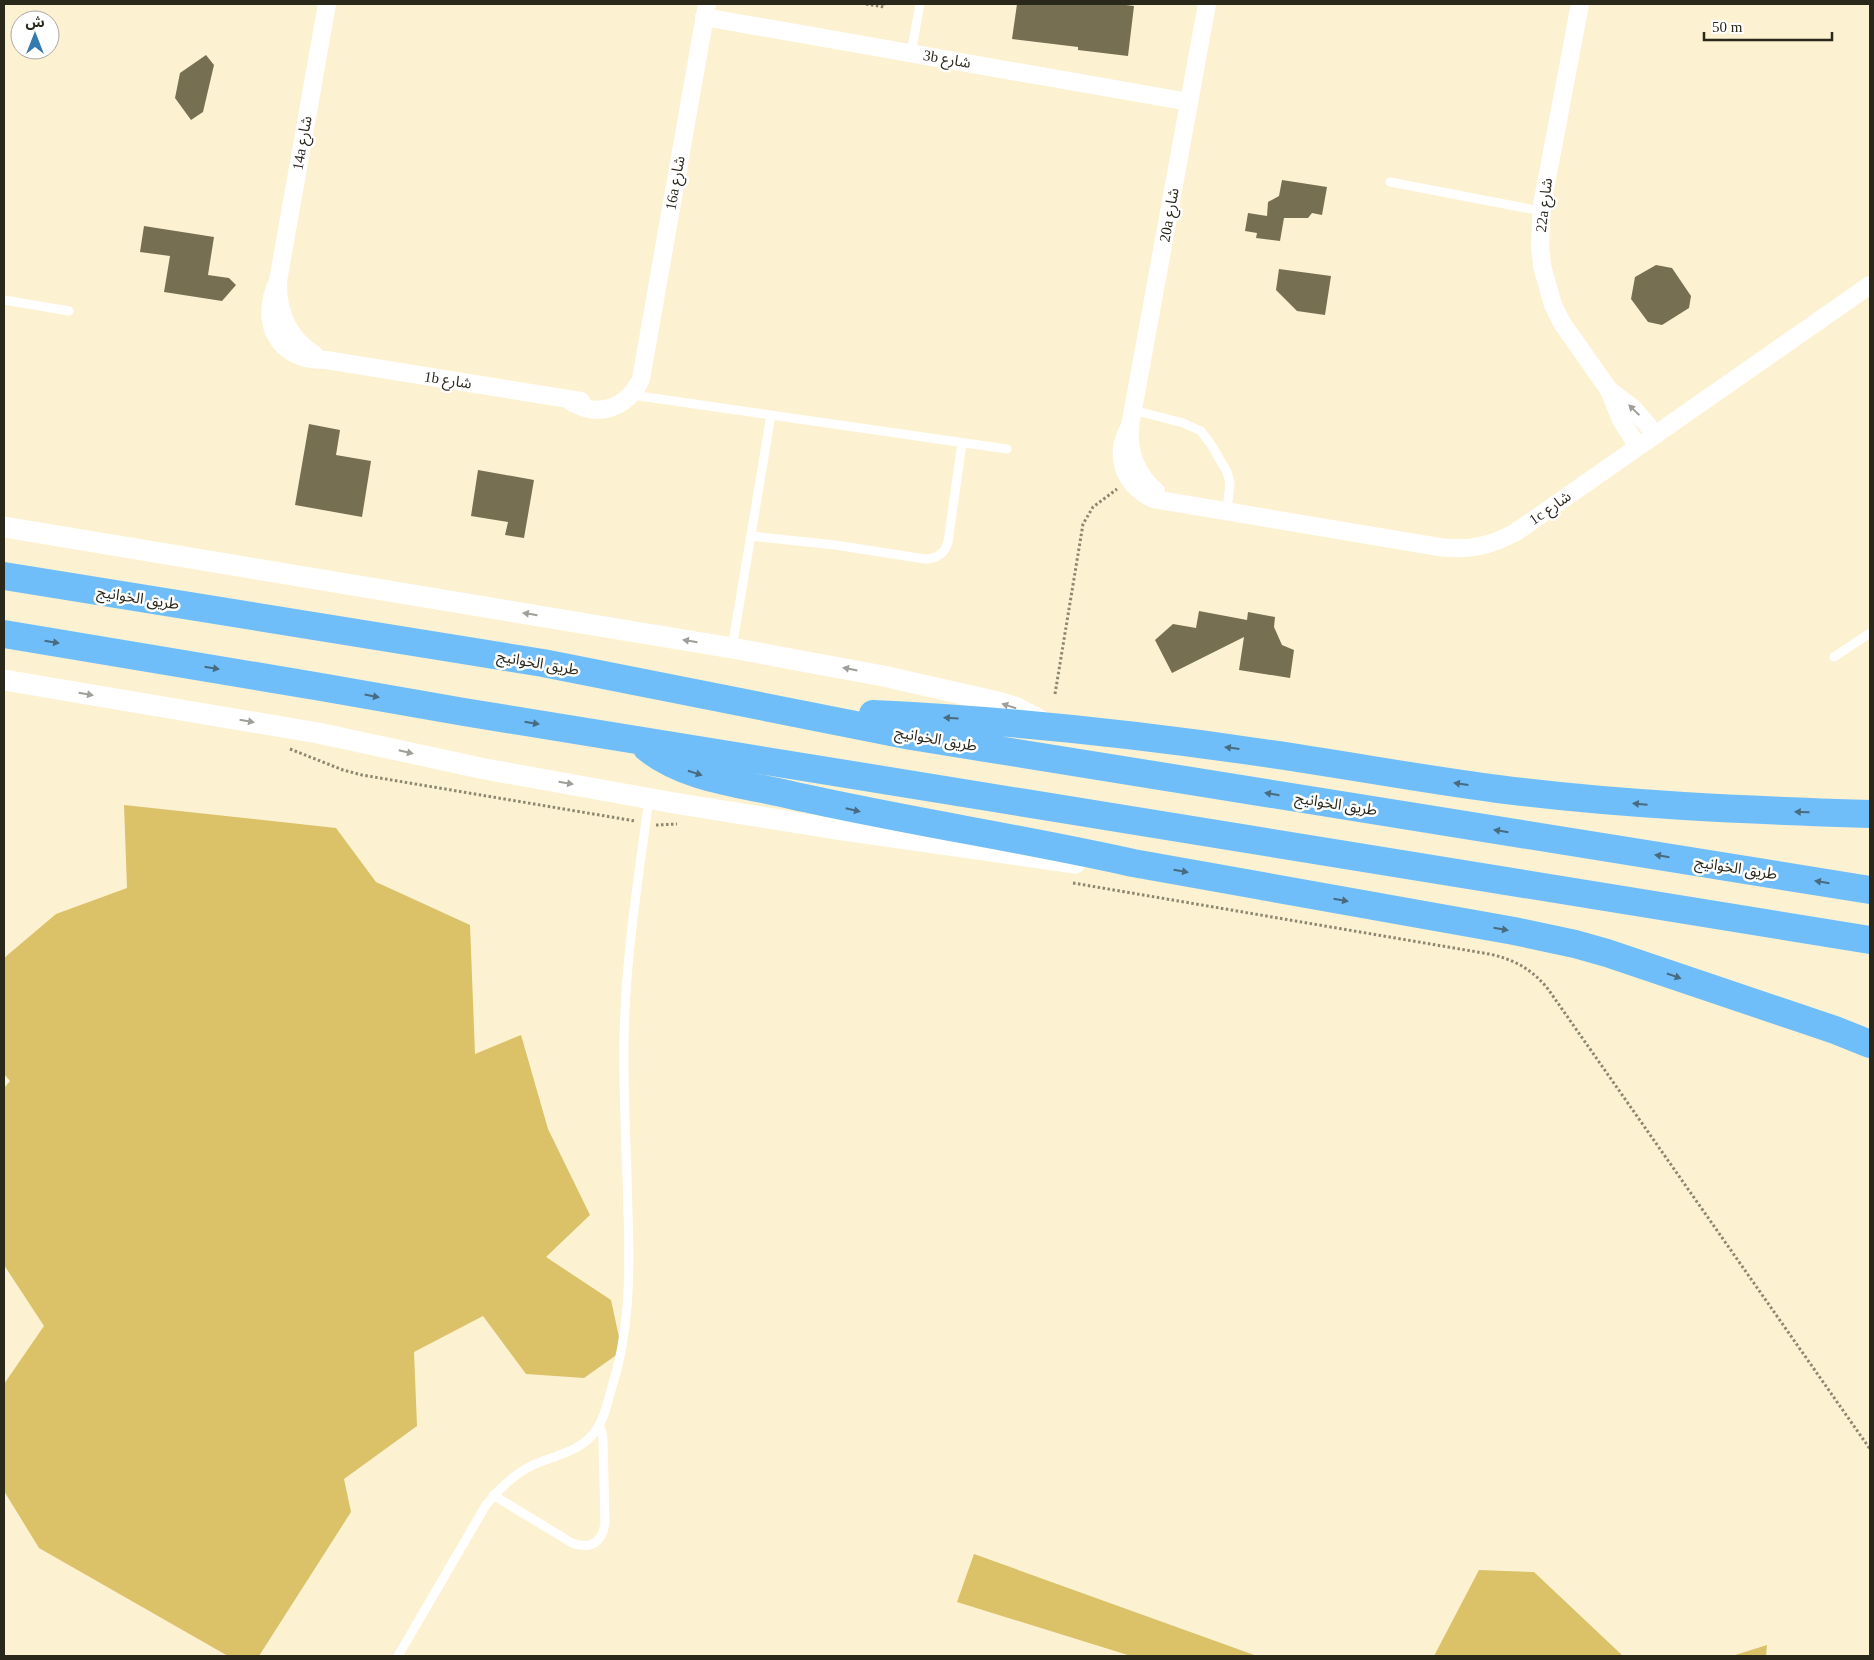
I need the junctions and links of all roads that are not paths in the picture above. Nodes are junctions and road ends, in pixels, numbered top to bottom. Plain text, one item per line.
1 (327, 4) edge
2 (920, 4) edge
3 (1207, 4) edge
4 (1580, 4) edge
5 (706, 10) edge
6 (911, 53) junction
7 (1189, 102) junction
8 (1390, 182) dead end
9 (1541, 211) junction
10 (1870, 285) edge
11 (4, 300) edge
12 (69, 311) dead end
13 (285, 338) joint
14 (1609, 390) junction
15 (621, 398) junction
16 (771, 415) junction
17 (1132, 418) junction
18 (1656, 435) junction
19 (962, 443) junction
20 (1638, 447) junction
21 (1007, 450) dead end
22 (1134, 475) joint
23 (1227, 511) junction
24 (4, 527) edge
25 (751, 536) junction
26 (4, 576) edge
27 (1870, 632) edge
28 (4, 634) edge
29 (732, 648) junction
30 (1834, 658) dead end
31 (4, 680) edge
32 (789, 712) junction
33 (1052, 727) junction
34 (638, 740) junction
35 (649, 799) junction
36 (1865, 813) edge
37 (1133, 863) junction
38 (1870, 890) edge
39 (1870, 940) edge
40 (1870, 1025) edge
41 (1835, 1030) junction
42 (1870, 1044) edge
43 (1870, 1064) edge
44 (599, 1426) junction
45 (493, 1495) junction
46 (398, 1656) edge

1 - 13 street, 14a شارع
2 - 6 lane
3 - 7 street, 20a شارع
4 - 9 street, 22a شارع
5 - 6 street, 3b شارع
5 - 15 street, 16a شارع
6 - 7 street, 3b شارع
7 - 17 street, 20a شارع
8 - 9 lane
9 - 14 street, 22a شارع
10 - 18 street, 1c شارع
11 - 12 lane
13 - 15 street, 1b شارع
18 -> 14 street, 22a شارع
14 - 20 street, 22a شارع
15 - 16 lane
16 - 19 lane
16 - 25 lane
17 - 22 street, 20a شارع
17 - 23 lane
18 - 20 street, 1c شارع
19 - 21 lane
19 - 25 lane
20 - 23 street, 1c شارع
22 - 23 street, 1c شارع
29 -> 24 street
25 - 29 lane
26 - 32 highway, طريق الخوانيج
27 - 30 lane
28 -> 34 highway
33 -> 29 street
31 -> 35 street
33 -> 32 highway
38 -> 32 highway, طريق الخوانيج
36 -> 33 highway
34 -> 37 highway
34 - 39 highway
35 - 37 street
35 - 44 lane
37 -> 41 highway
40 - 41 highway
41 - 42 highway
41 - 43 highway
44 - 45 lane
44 - 45 lane
45 - 46 lane

